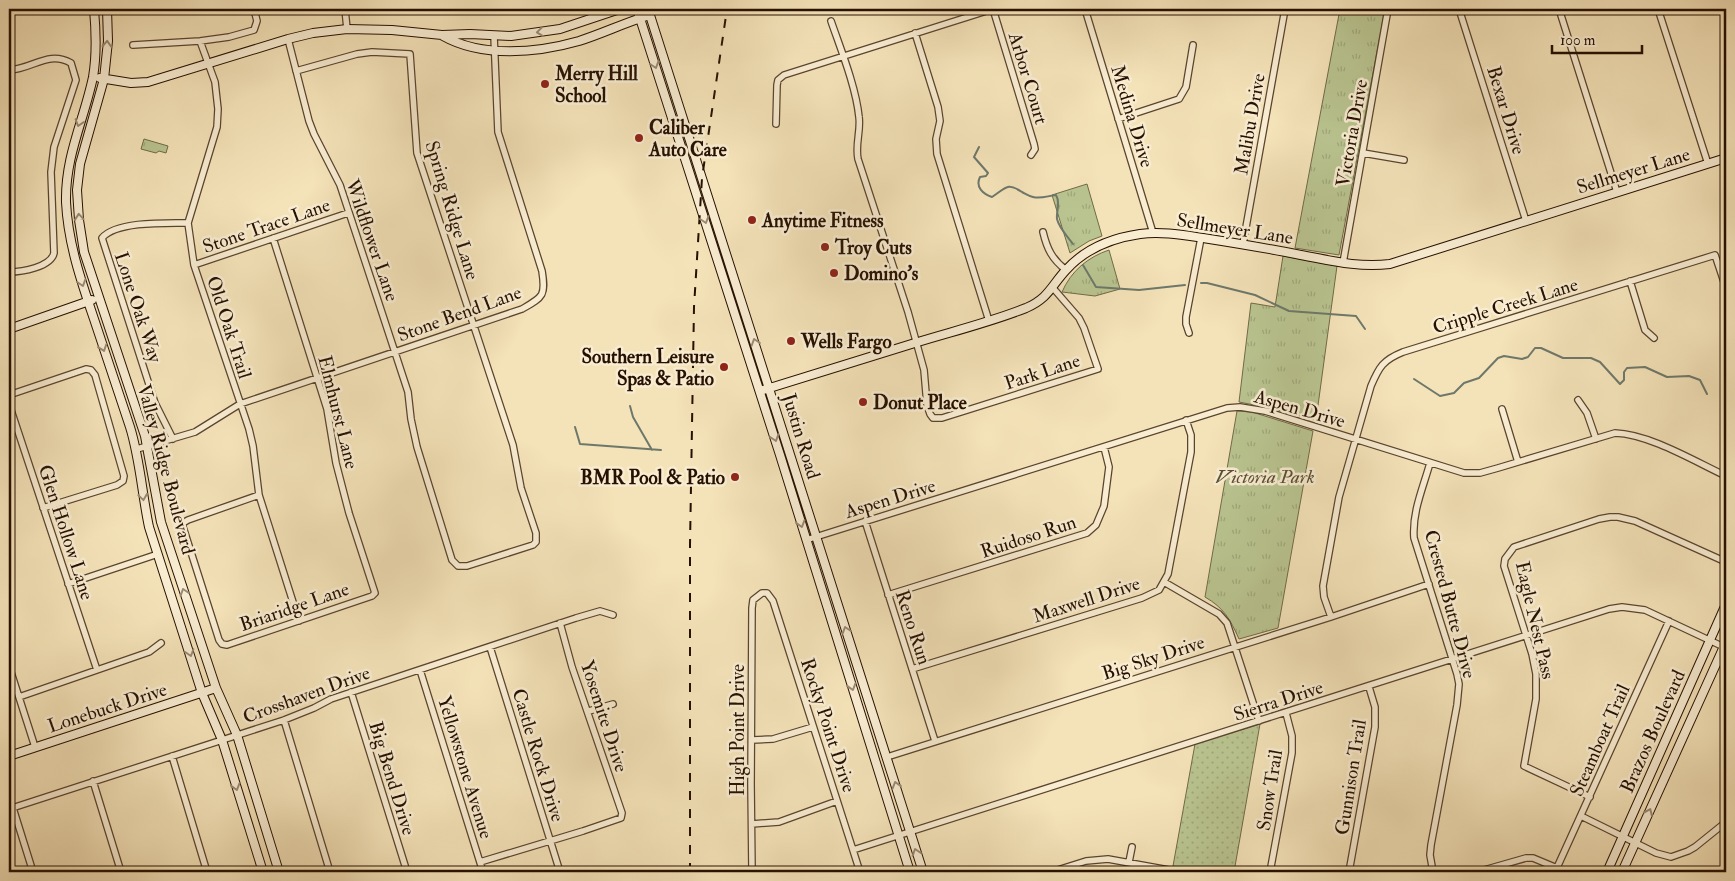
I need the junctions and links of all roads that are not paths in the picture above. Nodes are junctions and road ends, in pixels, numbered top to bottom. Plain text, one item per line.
1 (94, 9) edge
2 (106, 9) edge
3 (254, 9) edge
4 (345, 9) edge
5 (408, 9) edge
6 (432, 9) edge
7 (620, 9) edge
8 (637, 9) edge
9 (992, 9) edge
10 (1085, 9) edge
11 (1285, 9) edge
12 (1388, 9) edge
13 (1459, 9) edge
14 (1559, 9) edge
15 (1658, 9) edge
16 (649, 12) edge
17 (640, 19) junction
18 (831, 21) dead end
19 (347, 29) junction
20 (560, 29) junction
21 (915, 33) junction
22 (442, 34) junction
23 (494, 36) junction
24 (288, 39) junction
25 (200, 41) junction
26 (565, 44) junction
27 (133, 45) dead end
28 (1193, 45) dead end
29 (494, 50) junction
30 (843, 56) junction
31 (208, 64) junction
32 (9, 70) edge
33 (296, 71) junction
34 (93, 76) junction
35 (104, 79) junction
36 (1118, 119) junction
37 (776, 124) dead end
38 (1363, 153) junction
39 (1031, 155) dead end
40 (1726, 158) edge
41 (1404, 160) dead end
42 (1708, 164) junction
43 (1617, 192) junction
44 (348, 213) junction
45 (1526, 221) junction
46 (188, 223) junction
47 (1042, 232) dead end
48 (1153, 233) junction
49 (273, 238) junction
50 (1201, 238) junction
51 (1243, 244) junction
52 (1343, 263) junction
53 (194, 265) junction
54 (1066, 270) junction
55 (9, 272) edge
56 (1630, 281) junction
57 (1053, 288) junction
58 (1726, 288) edge
59 (99, 298) junction
60 (88, 302) junction
61 (989, 321) junction
62 (473, 326) junction
63 (9, 329) edge
64 (1189, 333) dead end
65 (1654, 338) dead end
66 (916, 343) junction
67 (395, 351) junction
68 (317, 377) junction
69 (770, 388) junction
70 (760, 392) junction
71 (9, 395) edge
72 (1578, 400) dead end
73 (9, 404) edge
74 (240, 404) junction
75 (1502, 409) dead end
76 (1186, 420) junction
77 (172, 439) junction
78 (1355, 439) junction
79 (1596, 439) junction
80 (148, 446) junction
81 (1104, 447) junction
82 (137, 449) junction
83 (780, 455) junction
84 (1518, 462) junction
85 (1430, 463) junction
86 (1726, 475) edge
87 (802, 492) junction
88 (259, 496) junction
89 (43, 508) junction
90 (865, 522) junction
91 (817, 537) junction
92 (806, 540) junction
93 (158, 554) junction
94 (1726, 562) edge
95 (458, 566) joint
96 (1164, 582) junction
97 (68, 584) junction
98 (1429, 584) junction
99 (762, 592) joint
100 (375, 593) joint
101 (888, 595) junction
102 (1726, 604) edge
103 (613, 615) dead end
104 (1330, 617) junction
105 (299, 621) junction
106 (1669, 621) junction
107 (560, 623) junction
108 (1527, 636) junction
109 (1710, 641) junction
110 (161, 644) dead end
111 (1236, 646) junction
112 (1725, 646) edge
113 (490, 647) junction
114 (1453, 659) junction
115 (9, 666) edge
116 (912, 669) junction
117 (98, 670) junction
118 (420, 670) junction
119 (1368, 687) junction
120 (216, 688) junction
121 (351, 692) junction
122 (202, 693) junction
123 (19, 697) junction
124 (612, 704) dead end
125 (1678, 710) junction
126 (589, 711) junction
127 (1286, 713) junction
128 (1693, 717) junction
129 (284, 720) junction
130 (1259, 721) junction
131 (813, 727) junction
132 (237, 735) junction
133 (222, 740) junction
134 (752, 740) junction
135 (935, 741) junction
136 (35, 748) junction
137 (9, 756) edge
138 (172, 756) junction
139 (887, 757) junction
140 (92, 781) junction
141 (1590, 797) junction
142 (838, 801) junction
143 (11, 808) edge
144 (1581, 816) junction
145 (1726, 822) edge
146 (752, 824) junction
147 (910, 832) junction
148 (898, 835) junction
149 (1623, 836) junction
150 (550, 841) junction
151 (1635, 842) junction
152 (1132, 847) dead end
153 (853, 850) junction
154 (480, 862) junction
155 (1129, 863) junction
156 (1556, 870) edge
157 (33, 872) edge
158 (121, 872) edge
159 (208, 872) edge
160 (263, 872) edge
161 (279, 872) edge
162 (330, 872) edge
163 (407, 872) edge
164 (483, 872) edge
165 (560, 872) edge
166 (752, 872) edge
167 (860, 872) edge
168 (910, 872) edge
169 (923, 872) edge
170 (1051, 872) edge
171 (1127, 872) edge
172 (1180, 872) edge
173 (1270, 872) edge
174 (1349, 872) edge
175 (1432, 872) edge
176 (1478, 872) edge
177 (1607, 872) edge
178 (1622, 872) edge

1 - 34 main road, Valley Ridge Boulevard
35 -> 2 main road, Valley Ridge Boulevard
3 - 25 street
4 - 19 street
5 - 6 street
7 - 20 main road
8 - 17 main road, Justin Road
9 - 21 street
9 - 39 street, Arbor Court
10 - 36 street, Medina Drive
11 - 51 street, Malibu Drive
12 - 38 street, Victoria Drive
13 - 45 street, Bexar Drive
14 - 43 street
15 - 42 street
16 - 17 main road
69 -> 16 main road, Justin Road
17 - 26 main road
17 -> 70 main road, Justin Road
18 - 30 street
19 - 22 main road
19 - 24 main road
20 -> 23 main road
20 - 26 main road
21 - 30 street
21 - 61 street
22 - 23 main road
22 - 29 main road
23 - 29 street, Stone Bend Lane
24 - 31 main road
24 - 33 street, Wildflower Lane
25 - 27 street
25 - 31 street, Old Oak Trail
26 - 29 main road
28 - 36 street
29 - 62 street, Stone Bend Lane
30 - 37 street
30 - 66 street
31 - 35 main road
31 - 46 street, Old Oak Trail
32 - 55 street
33 - 44 street, Wildflower Lane
33 - 62 street, Spring Ridge Lane
34 - 35 main road
34 -> 60 main road, Valley Ridge Boulevard
59 -> 35 main road, Valley Ridge Boulevard
36 - 48 street, Medina Drive
38 - 41 street
38 - 52 street, Victoria Drive
40 - 42 main road, Sellmeyer Lane
42 - 43 main road, Sellmeyer Lane
43 - 45 main road, Sellmeyer Lane
44 - 49 street, Stone Trace Lane
44 - 67 street, Wildflower Lane
45 - 52 main road, Sellmeyer Lane
46 - 53 street, Old Oak Trail
46 - 77 street, Lone Oak Way
47 - 54 street
48 - 50 main road, Sellmeyer Lane
48 - 54 main road, Sellmeyer Lane
49 - 53 street, Stone Trace Lane
49 - 68 street, Elmhurst Lane
50 - 51 main road, Sellmeyer Lane
50 - 64 street
51 - 52 main road, Sellmeyer Lane
53 - 74 street, Old Oak Trail
54 - 57 main road, Sellmeyer Lane
56 - 58 street, Cripple Creek Lane
56 - 65 street
56 - 78 street, Cripple Creek Lane
57 - 61 main road, Sellmeyer Lane
57 - 66 street, Park Lane
59 - 60 main road
59 - 80 main road, Valley Ridge Boulevard
60 - 63 main road
60 -> 82 main road, Valley Ridge Boulevard
61 - 66 main road, Sellmeyer Lane
62 - 67 street, Stone Bend Lane
62 - 95 street, Spring Ridge Lane
66 - 69 main road, Sellmeyer Lane
67 - 68 street, Stone Bend Lane
67 - 95 street, Wildflower Lane
68 - 74 street, Stone Bend Lane
68 - 100 street, Elmhurst Lane
69 - 70 main road, Sellmeyer Lane
69 - 87 main road, Justin Road
70 -> 83 main road, Justin Road
71 - 89 street
72 - 79 street
73 - 89 street, Glen Hollow Lane
74 - 77 street, Stone Bend Lane
74 - 88 street, Old Oak Trail
75 - 84 street
76 - 78 street, Aspen Drive
76 - 81 street, Aspen Drive
76 - 96 street, Maxwell Drive
77 - 80 street, Stone Bend Lane
78 - 85 street, Aspen Drive
78 - 104 street, Cripple Creek Lane
79 - 84 street, Aspen Drive
79 - 86 street, Aspen Drive
80 - 82 street, Stone Bend Lane
120 -> 80 main road, Valley Ridge Boulevard
81 - 90 street, Aspen Drive
81 - 101 street, Ruidoso Run
82 -> 93 main road, Valley Ridge Boulevard
83 - 87 main road
83 -> 92 main road, Justin Road
84 - 85 street, Aspen Drive
85 - 98 street, Crested Butte Drive
87 - 91 main road, Justin Road
88 - 105 street, Old Oak Trail
88 - 105 street, Briaridge Lane
89 - 97 street, Glen Hollow Lane
90 - 91 street, Aspen Drive
90 - 101 street, Reno Run
91 - 92 street, Aspen Drive
139 -> 91 main road, Justin Road
92 -> 148 main road, Justin Road
93 - 97 street
93 -> 122 main road, Valley Ridge Boulevard
94 - 108 street, Eagle Nest Pass
96 - 111 street
96 - 116 street, Maxwell Drive
97 - 117 street, Glen Hollow Lane
98 - 104 street, Big Sky Drive
98 - 114 street, Crested Butte Drive
99 - 131 street, Rocky Point Drive
99 - 134 street, High Point Drive
100 - 105 street, Briaridge Lane
101 - 116 street, Reno Run
102 - 109 main road, Brazos Boulevard
103 - 107 street, Crosshaven Drive
104 - 111 street, Big Sky Drive
106 - 108 street, Sierra Drive
106 - 109 street, Sierra Drive
106 - 141 street, Steamboat Trail
107 - 113 street, Crosshaven Drive
107 - 126 street, Yosemite Drive
108 - 114 street, Sierra Drive
108 - 141 street, Eagle Nest Pass
109 - 112 street, Sierra Drive
109 - 125 main road, Brazos Boulevard
110 - 117 street
111 - 130 street
111 - 135 street, Big Sky Drive
112 - 128 main road, Brazos Boulevard
113 - 118 street, Crosshaven Drive
113 - 150 street, Castle Rock Drive
114 - 119 street, Sierra Drive
114 - 175 street, Crested Butte Drive
115 - 123 street
116 - 135 street, Reno Run
117 - 123 street
118 - 121 street, Crosshaven Drive
118 - 154 street, Yellowstone Avenue
119 - 127 street, Sierra Drive
119 - 174 street, Gunnison Trail
120 - 122 main road, Lonebuck Drive
120 - 132 main road, Valley Ridge Boulevard
121 - 129 street, Crosshaven Drive
121 - 163 street, Big Bend Drive
122 - 133 main road, Valley Ridge Boulevard
122 - 136 main road, Lonebuck Drive
123 - 136 street
124 - 126 street
125 - 128 main road
125 - 149 main road, Brazos Boulevard
126 - 150 street, Yosemite Drive
127 - 130 street, Sierra Drive
127 - 173 street, Snow Trail
151 -> 128 main road, Brazos Boulevard
129 - 132 street, Crosshaven Drive
129 - 162 street
130 - 147 street, Sierra Drive
131 - 134 street
131 - 142 street, Rocky Point Drive
132 - 133 street, Crosshaven Drive
132 - 161 main road, Valley Ridge Boulevard
133 - 138 street, Crosshaven Drive
133 -> 160 main road, Valley Ridge Boulevard
134 - 146 street, High Point Drive
135 - 139 street, Big Sky Drive
136 - 137 main road, Lonebuck Drive
138 - 140 street, Crosshaven Drive
138 - 159 street
147 -> 139 main road, Justin Road
140 - 143 street, Crosshaven Drive
140 - 158 street
141 - 144 street, Steamboat Trail
142 - 146 street
142 - 153 street, Rocky Point Drive
143 - 157 street
144 - 149 street
144 - 156 street, Steamboat Trail
145 - 151 street
146 - 166 street, High Point Drive
147 - 148 street, Sierra Drive
169 -> 147 main road, Justin Road
148 - 153 street, Sierra Drive
148 - 168 main road, Justin Road
149 - 151 street
149 - 177 main road, Brazos Boulevard
150 - 154 street
150 - 165 street, Castle Rock Drive
151 - 178 main road, Brazos Boulevard
152 - 155 street
153 - 167 street, Rocky Point Drive
154 - 164 street, Yellowstone Avenue
155 - 170 street
155 - 171 street
155 - 172 street
156 - 176 street

